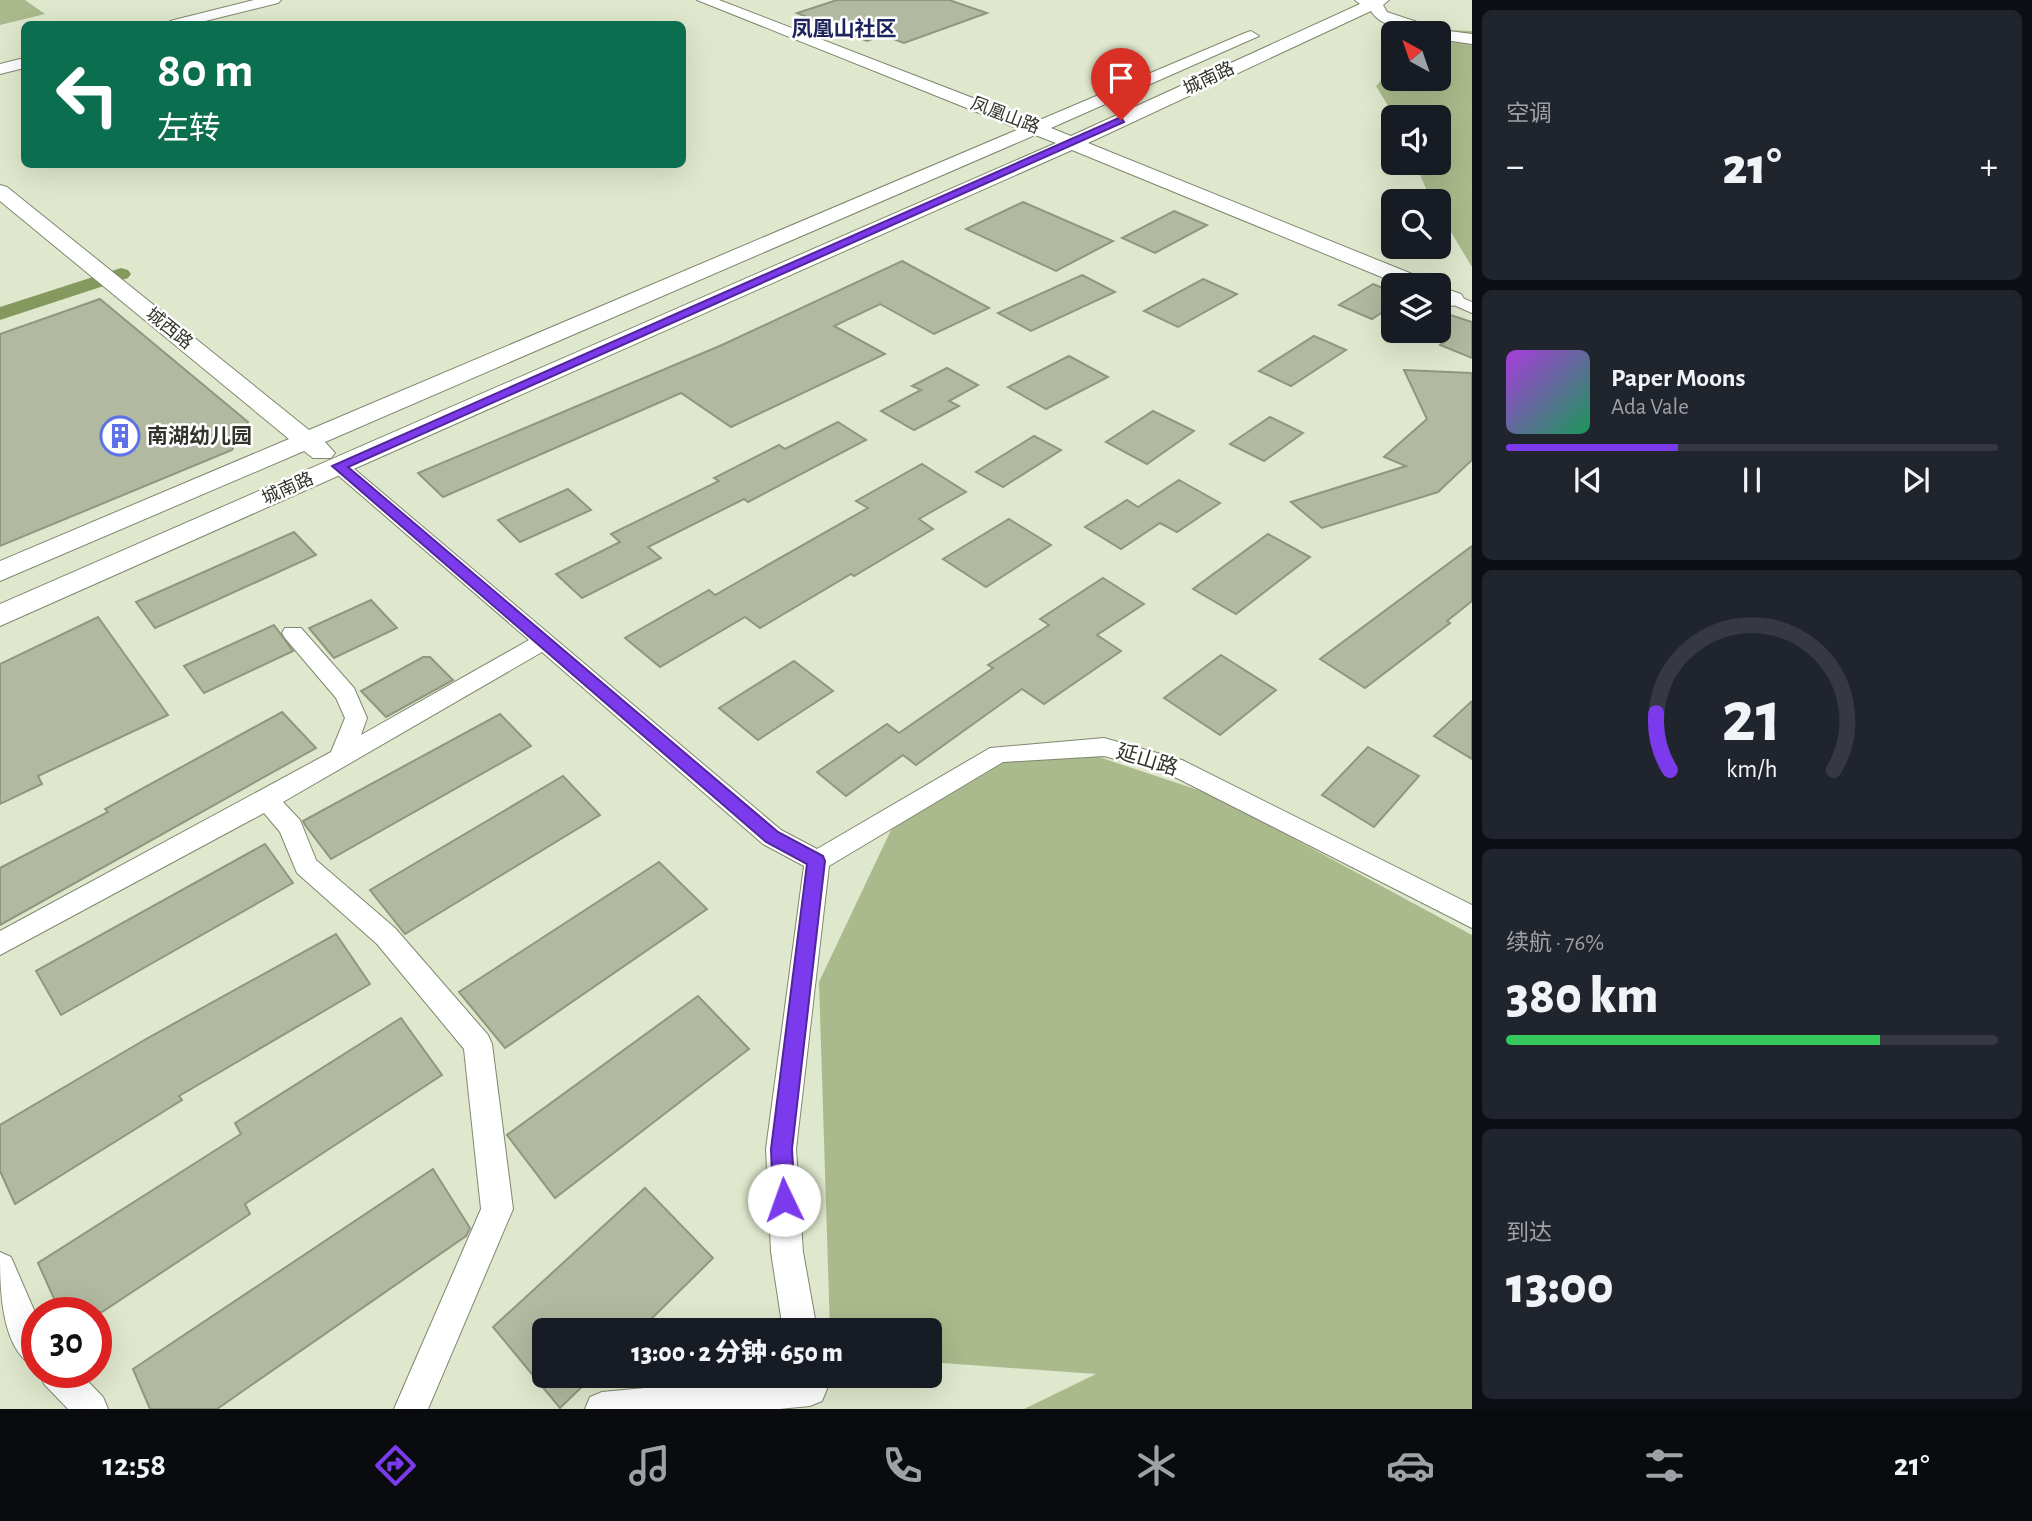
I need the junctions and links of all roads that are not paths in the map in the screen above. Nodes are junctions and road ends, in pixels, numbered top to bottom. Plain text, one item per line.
1 (273, 0) edge
2 (705, 0) edge
3 (1336, 0) edge
4 (1372, 1) edge
5 (188, 21) edge
6 (1399, 21) edge
7 (1451, 36) edge
8 (1472, 39) edge
9 (21, 64) edge
10 (0, 69) edge
11 (1035, 128) junction
12 (1072, 143) junction
13 (0, 191) edge
14 (1390, 273) edge
15 (307, 441) junction
16 (339, 466) junction
17 (0, 572) edge
18 (0, 615) edge
19 (293, 633) dead end
20 (543, 642) junction
21 (341, 757) junction
22 (267, 800) junction
23 (817, 861) junction
24 (1472, 917) edge
25 (0, 944) edge
26 (0, 1268) edge
27 (798, 1318) edge
28 (21, 1319) edge
29 (71, 1388) edge
30 (810, 1391) edge
31 (91, 1409) edge
32 (411, 1409) edge
33 (602, 1409) edge

1 - 5 main road
2 - 11 main road, 凤凰山路
3 - 11 main road, 城南路
4 - 6 main road
4 - 12 main road, 城南路
7 - 8 main road
9 - 10 main road
11 - 12 main road, 凤凰山路
11 - 15 main road, 城南路
12 - 14 main road, 凤凰山路
12 - 16 main road, 城南路
13 - 15 main road, 城西路
15 - 16 main road, 城西路
15 - 17 main road, 城南路
16 - 18 main road, 城南路
16 - 20 street
19 - 21 street
20 - 21 street
20 - 23 street
21 - 22 street
22 - 25 street
22 - 32 street
23 - 24 street, 延山路
23 - 27 street
26 - 28 street
29 - 31 street
30 - 33 street

